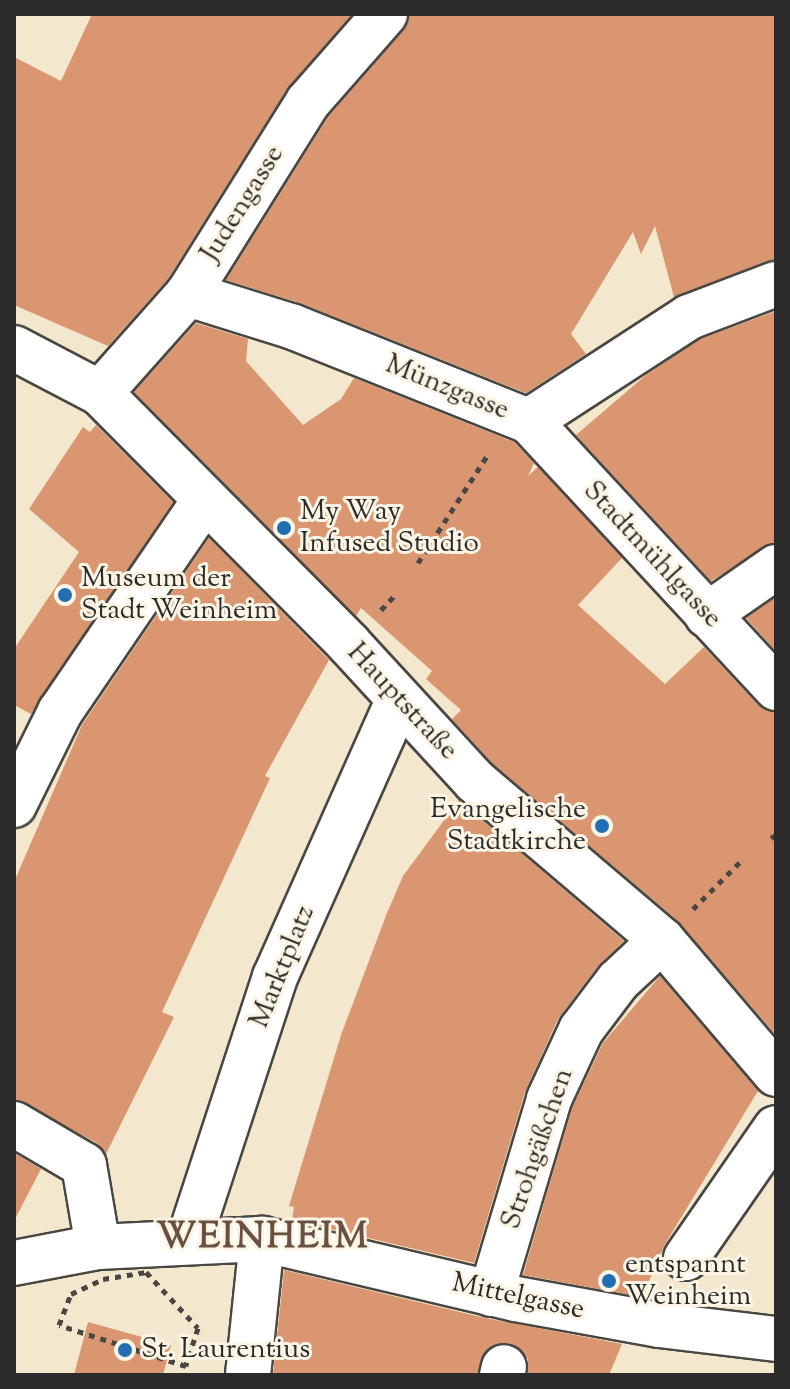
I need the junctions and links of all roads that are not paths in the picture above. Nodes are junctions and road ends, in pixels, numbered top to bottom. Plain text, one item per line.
1 (385, 14) edge
2 (776, 284) edge
3 (188, 294) junction
4 (16, 355) edge
5 (100, 393) junction
6 (529, 421) junction
7 (204, 501) junction
8 (776, 567) edge
9 (707, 615) junction
10 (776, 688) edge
11 (398, 701) junction
12 (17, 789) edge
13 (662, 940) junction
14 (776, 1074) edge
15 (14, 1124) edge
16 (776, 1128) edge
17 (262, 1239) junction
18 (189, 1240) junction
19 (98, 1247) junction
20 (686, 1258) dead end
21 (14, 1263) edge
22 (491, 1294) junction
23 (776, 1339) edge
24 (248, 1375) edge

1 - 3 street, Judengasse
2 - 6 street, Münzgasse
3 - 5 street, Judengasse
3 - 6 street, Münzgasse
4 - 5 street, Hauptstraße
5 - 7 street, Hauptstraße
6 - 9 street, Stadtmühlgasse
7 - 11 street, Hauptstraße
7 - 12 street
8 - 9 street
9 - 10 street, Stadtmühlgasse
11 - 13 street, Hauptstraße
11 - 18 street, Marktplatz
13 - 14 street, Hauptstraße
13 - 22 street, Strohgäßchen
15 - 19 street
16 - 20 street
17 - 18 street, Mittelgasse
17 - 22 street, Mittelgasse
17 - 24 street
18 - 19 street, Mittelgasse
19 - 21 street, Mittelgasse
22 - 23 street, Mittelgasse

